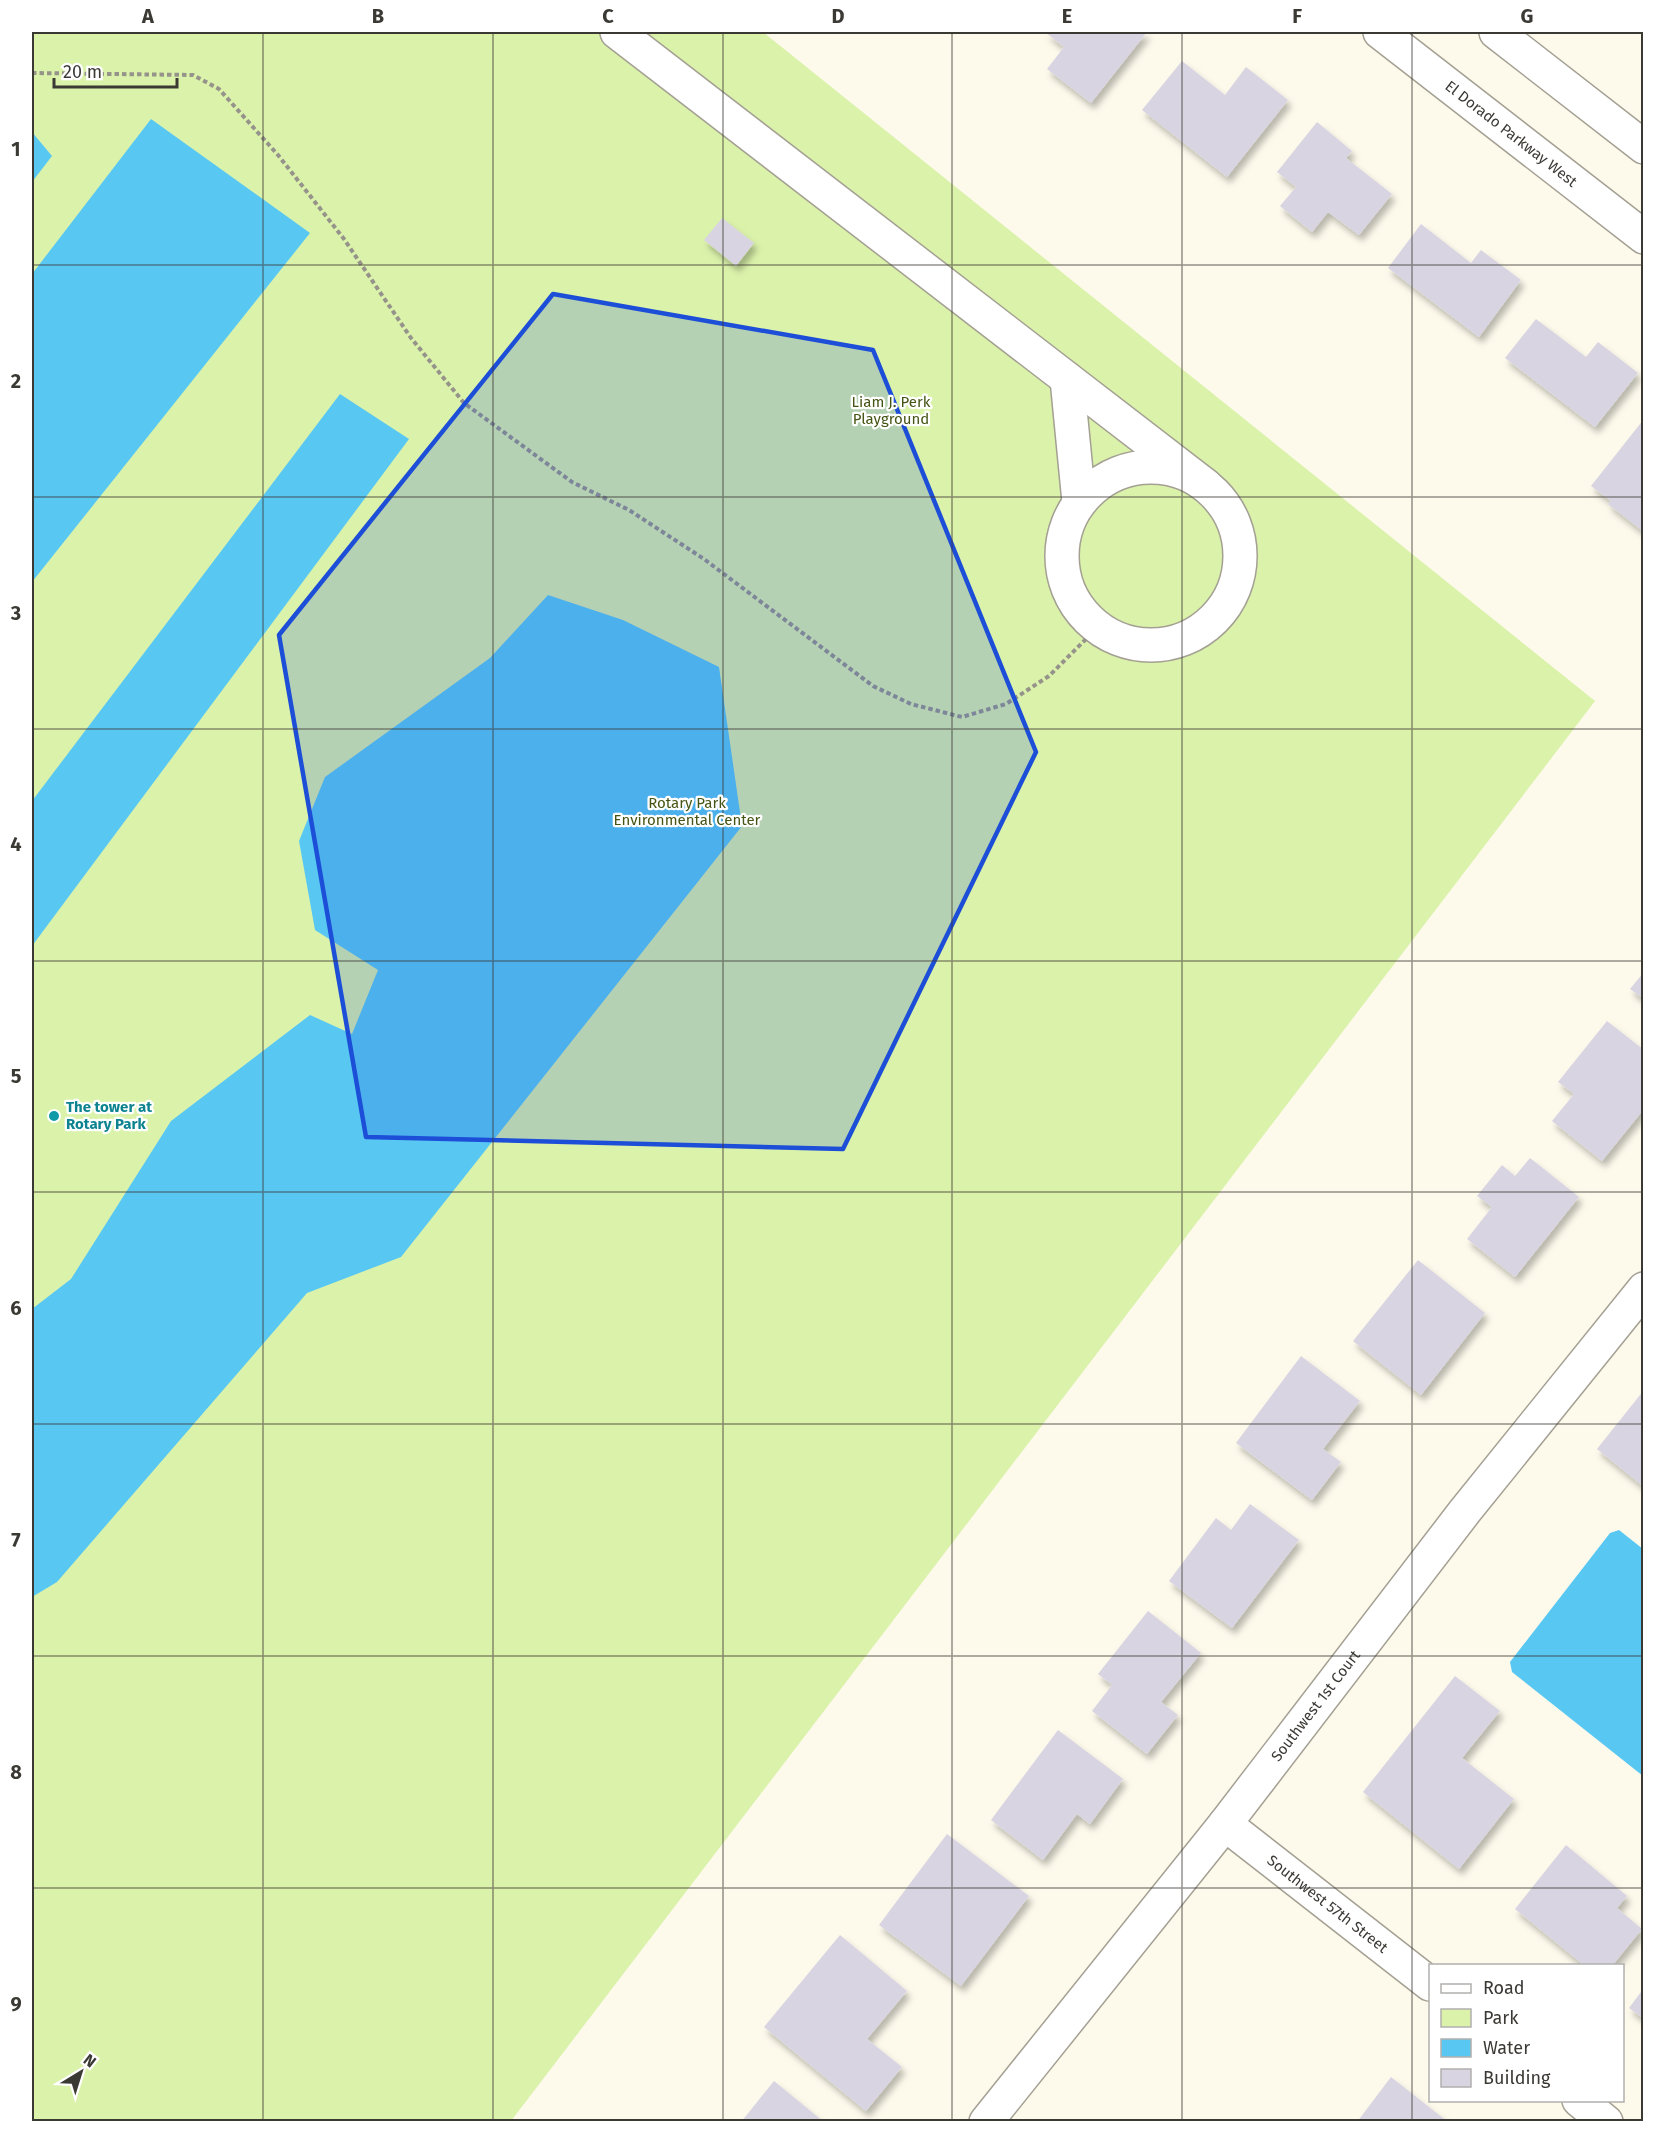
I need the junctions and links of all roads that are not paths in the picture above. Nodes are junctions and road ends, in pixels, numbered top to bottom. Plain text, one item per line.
1 (617, 32) edge
2 (1380, 32) edge
3 (1497, 32) edge
4 (1644, 147) edge
5 (1644, 237) edge
6 (1067, 379) junction
7 (1205, 485) junction
8 (1079, 502) junction
9 (1644, 1289) edge
10 (1225, 1824) junction
11 (1429, 1982) edge
12 (1582, 2102) edge
13 (986, 2121) edge
14 (1606, 2121) edge

1 - 6 street
2 - 5 street, El Dorado Parkway West
3 - 4 street
6 - 7 street
6 - 8 street
7 - 8 street
7 - 8 street
9 - 10 street, Southwest 1st Court
10 - 11 street, Southwest 57th Street
10 - 13 street, Southwest 1st Court
12 - 14 street

